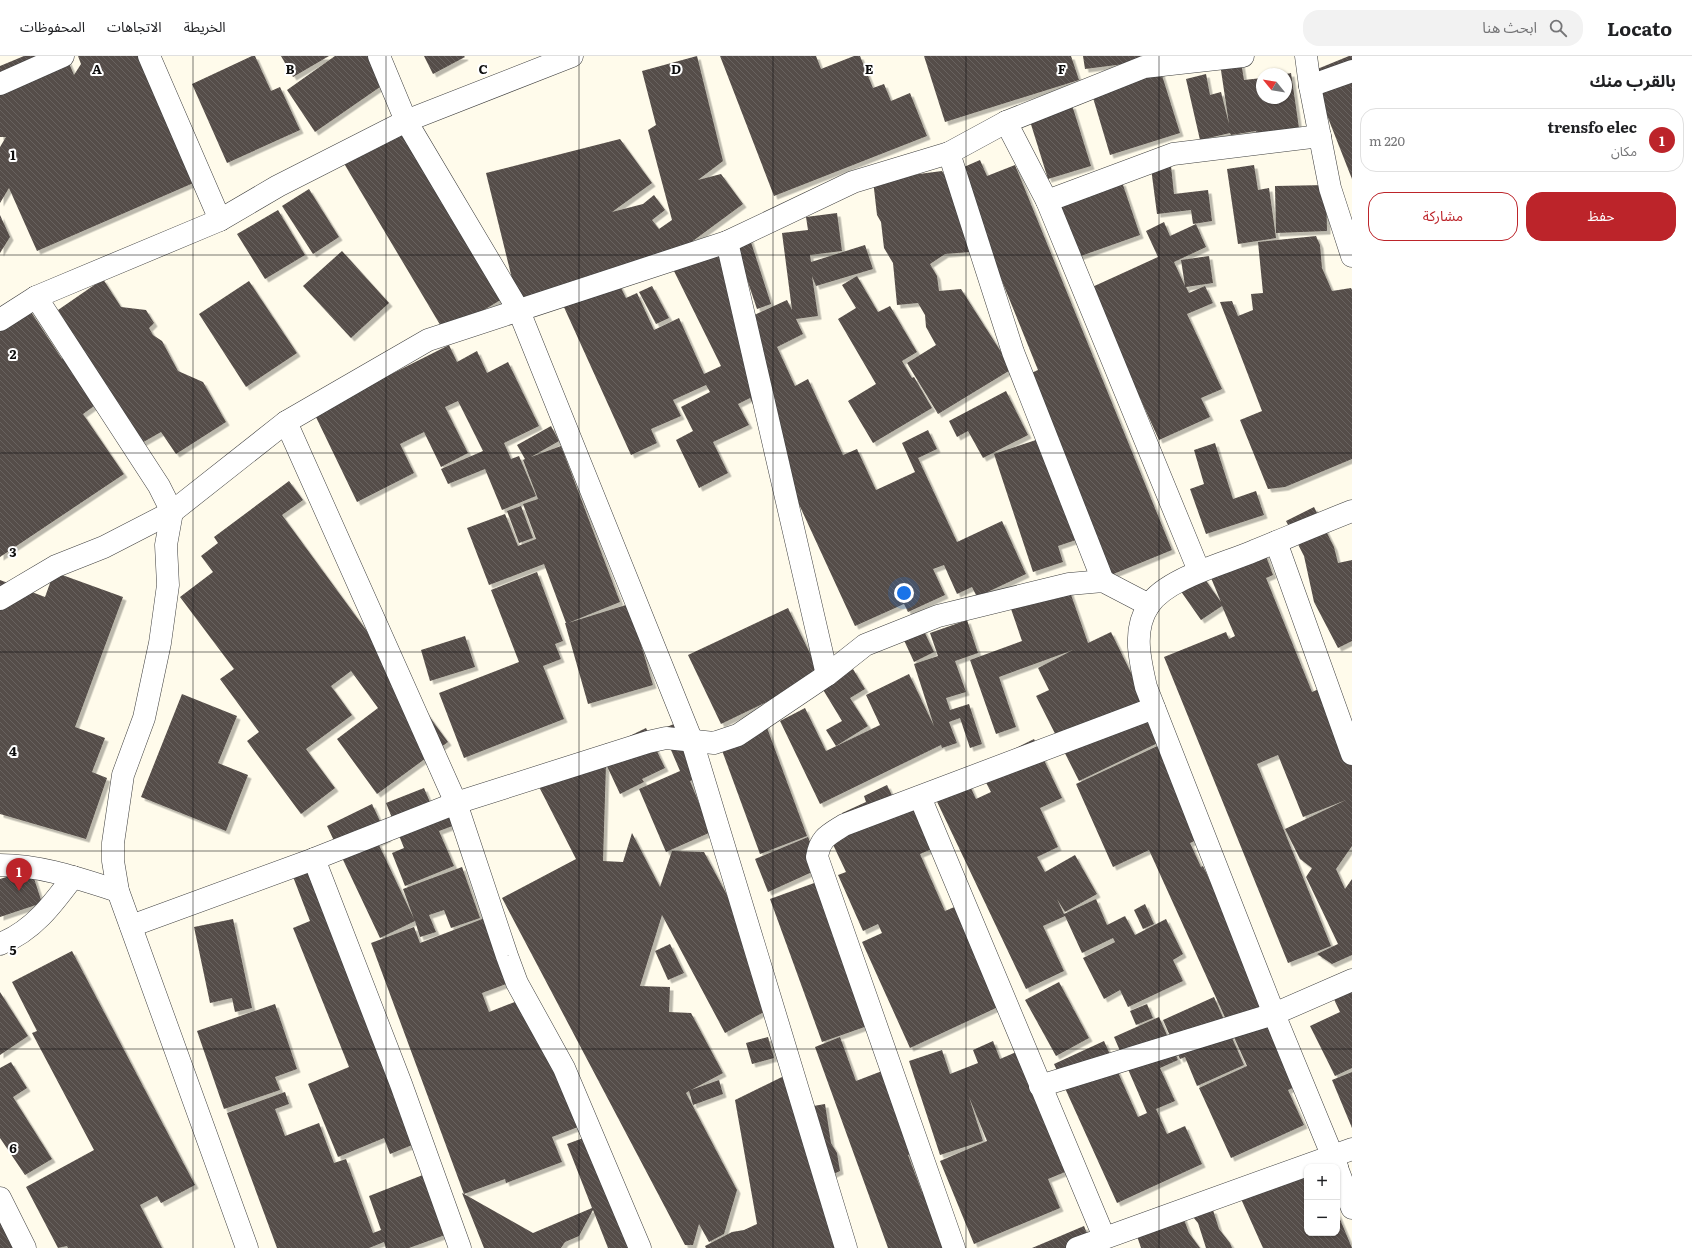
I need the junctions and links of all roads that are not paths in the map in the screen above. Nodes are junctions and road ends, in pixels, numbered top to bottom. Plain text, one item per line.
1 (63, 56) edge
2 (149, 56) edge
3 (379, 56) edge
4 (572, 56) edge
5 (1243, 56) edge
6 (1306, 56) edge
7 (1352, 71) edge
8 (0, 84) edge
9 (1310, 86) junction
10 (406, 121) junction
11 (1006, 122) junction
12 (1320, 136) junction
13 (949, 153) junction
14 (1047, 201) junction
15 (220, 220) junction
16 (727, 242) junction
17 (1352, 256) edge
18 (36, 297) junction
19 (519, 311) junction
20 (0, 320) edge
21 (286, 422) junction
22 (1352, 511) edge
23 (172, 512) junction
24 (1276, 542) junction
25 (1199, 571) junction
26 (1103, 581) junction
27 (0, 599) edge
28 (1149, 605) junction
29 (827, 675) junction
30 (1154, 708) junction
31 (692, 741) junction
32 (1352, 754) edge
33 (920, 796) junction
34 (456, 803) junction
35 (314, 859) junction
36 (0, 865) edge
37 (73, 877) junction
38 (118, 891) junction
39 (131, 926) junction
40 (0, 944) edge
41 (1352, 980) edge
42 (1274, 1014) junction
43 (1040, 1086) junction
44 (1340, 1160) edge
45 (0, 1198) edge
46 (1352, 1208) edge
47 (1104, 1237) junction
48 (25, 1248) edge
49 (247, 1248) edge
50 (460, 1248) edge
51 (640, 1248) edge
52 (846, 1248) edge
53 (954, 1248) edge
54 (1077, 1248) edge

1 - 8 street
2 - 15 street
3 - 10 street
4 - 10 street
5 - 11 street
6 - 9 street
7 - 9 street
9 - 12 street
10 - 15 street
10 - 19 street
11 - 13 street
11 - 14 street
12 - 14 street
12 - 17 street
13 - 16 street
13 - 26 street
14 - 25 street
15 - 18 street
16 - 19 street
16 - 29 street
18 - 20 street
18 - 23 street
19 - 21 street
19 - 31 street
21 - 23 street
21 - 34 street
22 - 24 street
23 - 27 street
23 - 38 street
24 - 25 street
24 - 32 street
25 - 28 street
26 - 28 street
26 - 29 street
28 - 30 street
29 - 31 street
30 - 33 street
30 - 42 street
31 - 34 street
31 - 52 street
33 - 43 street
33 - 53 street
34 - 35 street
34 - 51 street
35 - 39 street
35 - 50 street
36 - 37 street
37 - 38 street
37 - 40 street
38 - 39 street
39 - 49 street
41 - 42 street
42 - 43 street
42 - 44 street
43 - 47 street
44 - 46 street
44 - 47 street
45 - 48 street
47 - 54 street

